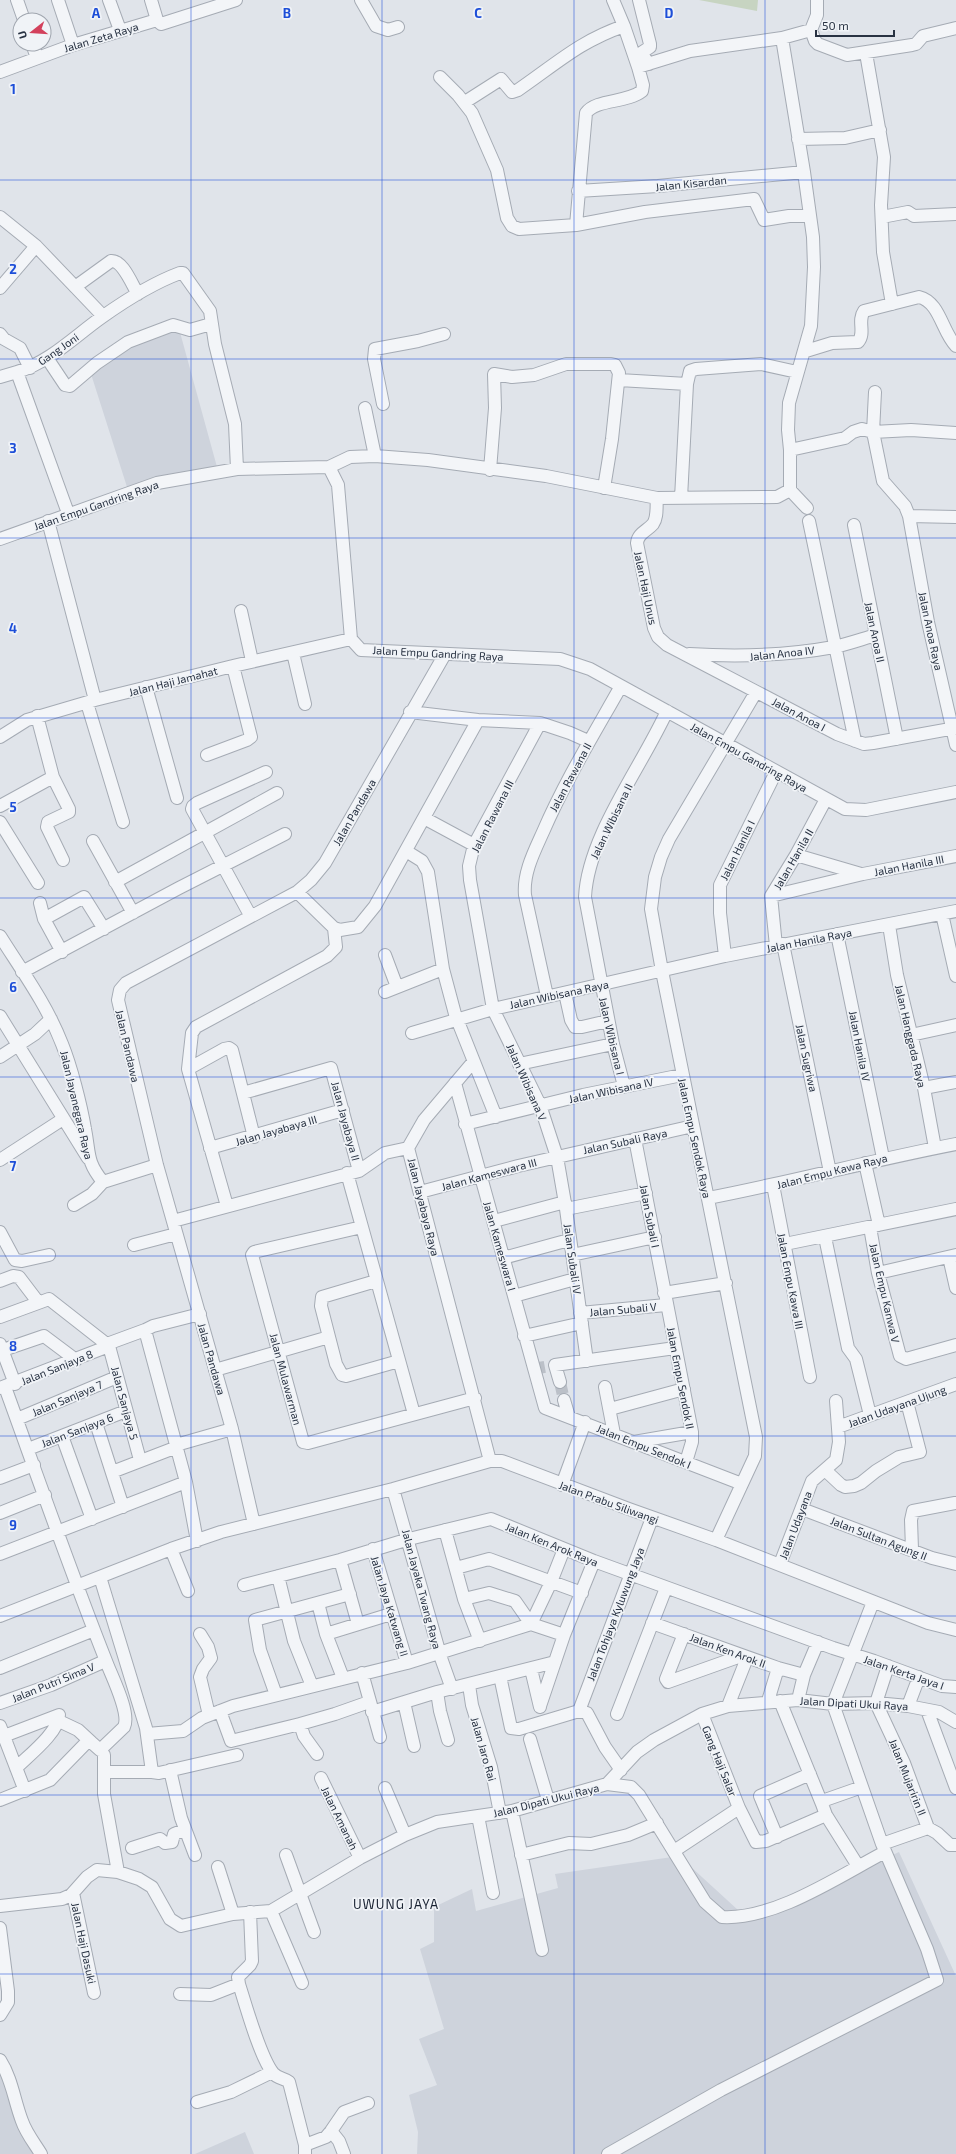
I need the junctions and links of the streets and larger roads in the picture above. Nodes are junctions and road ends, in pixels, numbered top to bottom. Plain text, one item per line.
1 (17, 0) edge
2 (58, 0) edge
3 (109, 0) edge
4 (151, 0) edge
5 (236, 0) edge
6 (361, 0) edge
7 (613, 0) edge
8 (639, 0) edge
9 (817, 0) edge
10 (207, 4) edge
11 (21, 12) edge
12 (156, 20) junction
13 (624, 26) junction
14 (398, 27) dead end
15 (956, 28) edge
16 (120, 30) junction
17 (810, 30) junction
18 (782, 38) junction
19 (73, 45) junction
20 (35, 52) edge
21 (866, 53) junction
22 (37, 58) junction
23 (643, 66) junction
24 (0, 72) edge
25 (440, 77) dead end
26 (464, 102) junction
27 (880, 130) junction
28 (798, 139) junction
29 (804, 172) junction
30 (578, 191) junction
31 (956, 214) edge
32 (810, 216) junction
33 (0, 217) edge
34 (882, 217) junction
35 (576, 225) junction
36 (36, 246) junction
37 (75, 287) junction
38 (0, 288) edge
39 (138, 294) junction
40 (892, 304) junction
41 (103, 316) junction
42 (211, 324) junction
43 (0, 334) edge
44 (444, 334) dead end
45 (956, 346) edge
46 (806, 351) junction
47 (47, 358) junction
48 (30, 368) junction
49 (17, 372) junction
50 (797, 372) junction
51 (0, 377) edge
52 (618, 380) junction
53 (687, 384) junction
54 (875, 392) dead end
55 (383, 404) dead end
56 (365, 408) dead end
57 (873, 432) junction
58 (956, 433) edge
59 (790, 450) junction
60 (375, 456) junction
61 (328, 467) junction
62 (236, 470) junction
63 (490, 470) junction
64 (604, 488) junction
65 (790, 490) junction
66 (657, 498) junction
67 (682, 498) junction
68 (806, 508) dead end
69 (68, 513) junction
70 (909, 516) junction
71 (956, 517) edge
72 (48, 521) junction
73 (809, 521) dead end
74 (854, 525) dead end
75 (0, 539) edge
76 (241, 611) dead end
77 (876, 635) junction
78 (658, 637) joint
79 (351, 639) junction
80 (836, 646) junction
81 (293, 653) junction
82 (445, 654) junction
83 (686, 654) junction
84 (252, 661) junction
85 (233, 666) junction
86 (621, 686) junction
87 (146, 687) junction
88 (756, 692) junction
89 (91, 701) junction
90 (305, 704) dead end
91 (667, 711) junction
92 (410, 712) junction
93 (37, 716) junction
94 (478, 720) junction
95 (540, 724) junction
96 (954, 728) edge
97 (0, 737) edge
98 (897, 739) junction
99 (588, 741) junction
100 (855, 741) junction
101 (724, 744) junction
102 (956, 745) edge
103 (207, 756) dead end
104 (266, 772) dead end
105 (776, 772) junction
106 (53, 777) junction
107 (956, 792) edge
108 (277, 793) dead end
109 (177, 798) dead end
110 (826, 799) junction
111 (0, 806) edge
112 (424, 818) junction
113 (0, 822) edge
114 (123, 822) dead end
115 (206, 833) junction
116 (285, 834) dead end
117 (93, 841) dead end
118 (474, 845) junction
119 (406, 851) junction
120 (796, 855) junction
121 (956, 856) edge
122 (63, 860) dead end
123 (224, 865) junction
124 (863, 874) junction
125 (115, 882) junction
126 (38, 883) dead end
127 (297, 892) junction
128 (771, 896) junction
129 (40, 903) dead end
130 (956, 911) edge
131 (133, 913) junction
132 (942, 914) junction
133 (250, 915) junction
134 (44, 919) junction
135 (889, 925) junction
136 (334, 928) junction
137 (104, 930) junction
138 (837, 934) junction
139 (0, 936) edge
140 (779, 945) junction
141 (62, 952) junction
142 (386, 955) dead end
143 (725, 956) junction
144 (443, 969) junction
145 (662, 971) junction
146 (22, 972) junction
147 (956, 976) edge
148 (601, 985) junction
149 (397, 987) junction
150 (385, 992) dead end
151 (565, 993) junction
152 (547, 996) junction
153 (493, 1009) junction
154 (0, 1017) edge
155 (51, 1019) junction
156 (457, 1019) junction
157 (608, 1021) junction
158 (956, 1025) edge
159 (412, 1033) dead end
160 (911, 1035) junction
161 (613, 1044) junction
162 (18, 1045) junction
163 (0, 1057) edge
164 (473, 1062) junction
165 (519, 1064) junction
166 (188, 1068) junction
167 (682, 1075) junction
168 (956, 1082) edge
169 (455, 1083) junction
170 (624, 1086) junction
171 (924, 1088) junction
172 (243, 1093) junction
173 (540, 1106) junction
174 (342, 1110) junction
175 (496, 1117) junction
176 (63, 1120) junction
177 (465, 1124) junction
178 (693, 1126) junction
179 (254, 1137) junction
180 (635, 1139) junction
181 (956, 1144) edge
182 (210, 1148) junction
183 (408, 1148) junction
184 (935, 1148) junction
185 (557, 1156) junction
186 (883, 1158) junction
187 (0, 1160) edge
188 (89, 1160) junction
189 (865, 1163) junction
190 (157, 1165) junction
191 (359, 1171) junction
192 (830, 1172) junction
193 (347, 1174) junction
194 (479, 1176) junction
195 (103, 1182) junction
196 (773, 1185) junction
197 (420, 1192) junction
198 (646, 1193) junction
199 (708, 1198) junction
200 (74, 1205) dead end
201 (566, 1205) junction
202 (227, 1206) junction
203 (956, 1209) edge
204 (173, 1221) junction
205 (494, 1221) junction
206 (874, 1226) junction
207 (362, 1227) junction
208 (0, 1232) edge
209 (176, 1234) junction
210 (655, 1237) junction
211 (825, 1237) junction
212 (569, 1240) junction
213 (785, 1244) junction
214 (134, 1245) dead end
215 (572, 1255) junction
216 (49, 1256) dead end
217 (952, 1256) edge
218 (504, 1258) junction
219 (878, 1273) junction
220 (575, 1280) junction
221 (0, 1281) edge
222 (376, 1281) junction
223 (726, 1283) junction
224 (956, 1288) edge
225 (514, 1296) junction
226 (665, 1299) junction
227 (38, 1302) junction
228 (200, 1314) junction
229 (0, 1317) edge
230 (581, 1318) junction
231 (145, 1330) junction
232 (524, 1336) junction
233 (329, 1337) junction
234 (108, 1345) junction
235 (956, 1345) edge
236 (1, 1348) edge
237 (675, 1348) junction
238 (278, 1352) junction
239 (76, 1360) junction
240 (399, 1361) junction
241 (586, 1361) junction
242 (215, 1370) junction
243 (117, 1377) junction
244 (810, 1377) dead end
245 (560, 1382) tunnel mouth
246 (956, 1384) edge
247 (7, 1386) edge
248 (604, 1387) dead end
249 (684, 1389) junction
250 (475, 1398) junction
251 (564, 1400) tunnel mouth
252 (836, 1401) dead end
253 (907, 1402) junction
254 (545, 1408) joint
255 (610, 1410) junction
256 (126, 1411) junction
257 (414, 1414) junction
258 (870, 1415) junction
259 (569, 1417) junction
260 (17, 1419) junction
261 (585, 1422) junction
262 (96, 1423) junction
263 (838, 1427) junction
264 (232, 1429) junction
265 (692, 1432) junction
266 (614, 1434) junction
267 (62, 1436) junction
268 (634, 1442) junction
269 (176, 1446) junction
270 (28, 1449) junction
271 (140, 1460) junction
272 (490, 1461) junction
273 (686, 1462) junction
274 (34, 1465) junction
275 (825, 1470) junction
276 (112, 1472) junction
277 (0, 1478) edge
278 (186, 1482) junction
279 (742, 1484) junction
280 (562, 1485) junction
281 (393, 1489) junction
282 (45, 1495) junction
283 (955, 1503) dead end
284 (123, 1507) junction
285 (802, 1509) junction
286 (0, 1513) edge
287 (652, 1518) junction
288 (92, 1519) junction
289 (254, 1524) junction
290 (445, 1530) junction
291 (59, 1532) junction
292 (409, 1538) junction
293 (716, 1540) junction
294 (197, 1541) junction
295 (171, 1549) junction
296 (564, 1549) junction
297 (912, 1549) junction
298 (373, 1550) junction
299 (0, 1554) edge
300 (340, 1560) junction
301 (594, 1561) junction
302 (780, 1564) junction
303 (956, 1564) edge
304 (456, 1568) junction
305 (630, 1574) junction
306 (278, 1576) junction
307 (100, 1577) junction
308 (552, 1582) junction
309 (244, 1585) dead end
310 (78, 1586) junction
311 (666, 1588) junction
312 (188, 1592) dead end
313 (350, 1594) junction
314 (582, 1594) junction
315 (464, 1599) junction
316 (873, 1602) junction
317 (318, 1603) junction
318 (286, 1611) junction
319 (391, 1614) junction
320 (0, 1616) edge
321 (652, 1623) junction
322 (358, 1624) junction
323 (531, 1624) junction
324 (94, 1630) junction
325 (956, 1630) edge
326 (200, 1634) dead end
327 (326, 1634) junction
328 (684, 1634) junction
329 (564, 1635) junction
330 (480, 1641) junction
331 (818, 1642) junction
332 (440, 1652) junction
333 (853, 1654) junction
334 (744, 1657) junction
335 (555, 1662) junction
336 (407, 1663) junction
337 (125, 1664) junction
338 (107, 1665) junction
339 (888, 1666) junction
340 (0, 1668) edge
341 (778, 1668) junction
342 (531, 1669) junction
343 (362, 1673) junction
344 (500, 1676) junction
345 (804, 1676) junction
346 (919, 1677) junction
347 (342, 1678) junction
348 (469, 1685) junction
349 (312, 1686) junction
350 (956, 1687) edge
351 (452, 1689) junction
352 (437, 1692) junction
353 (276, 1695) junction
354 (798, 1700) junction
355 (774, 1701) junction
356 (404, 1702) junction
357 (0, 1703) edge
358 (876, 1703) junction
359 (834, 1704) junction
360 (540, 1706) junction
361 (728, 1706) junction
362 (908, 1706) junction
363 (370, 1707) junction
364 (926, 1710) junction
365 (579, 1711) junction
366 (215, 1713) junction
367 (617, 1714) dead end
368 (702, 1714) junction
369 (59, 1718) junction
370 (543, 1722) junction
371 (956, 1722) edge
372 (300, 1724) junction
373 (2, 1731) edge
374 (147, 1734) junction
375 (380, 1738) dead end
376 (530, 1739) dead end
377 (448, 1740) dead end
378 (91, 1742) junction
379 (414, 1746) dead end
380 (237, 1754) dead end
381 (316, 1754) dead end
382 (104, 1755) dead end
383 (16, 1768) junction
384 (170, 1770) junction
385 (621, 1770) junction
386 (104, 1772) junction
387 (152, 1772) junction
388 (810, 1774) junction
389 (321, 1778) dead end
390 (607, 1784) junction
391 (862, 1787) junction
392 (385, 1788) dead end
393 (956, 1788) edge
394 (25, 1791) junction
395 (0, 1800) edge
396 (548, 1800) junction
397 (739, 1808) junction
398 (824, 1810) junction
399 (506, 1812) junction
400 (478, 1816) junction
401 (657, 1823) junction
402 (928, 1828) junction
403 (184, 1830) junction
404 (405, 1835) junction
405 (777, 1837) junction
406 (956, 1845) edge
407 (132, 1848) dead end
408 (884, 1848) junction
409 (674, 1851) junction
410 (195, 1855) dead end
411 (286, 1855) dead end
412 (521, 1855) junction
413 (360, 1858) junction
414 (858, 1866) junction
415 (218, 1868) dead end
416 (118, 1872) junction
417 (73, 1893) junction
418 (299, 1893) junction
419 (492, 1893) dead end
420 (0, 1906) edge
421 (271, 1911) junction
422 (250, 1912) junction
423 (233, 1914) junction
424 (0, 1928) edge
425 (314, 1932) dead end
426 (542, 1950) dead end
427 (302, 1983) dead end
428 (239, 1984) junction
429 (94, 1993) dead end
430 (180, 1994) dead end
431 (0, 2015) edge
432 (0, 2060) edge
433 (272, 2072) junction
434 (196, 2102) dead end
435 (368, 2103) dead end
436 (331, 2131) junction
437 (305, 2149) edge
438 (41, 2154) edge
439 (344, 2154) edge
440 (608, 2154) edge

1 - 11 street
2 - 19 street
3 - 16 street
4 - 12 street
5 - 10 street
6 - 14 street
7 - 13 street
8 - 23 street
9 - 17 street
10 - 12 street, Jalan Zeta Raya
12 - 16 street, Jalan Zeta Raya
13 - 23 street
13 - 26 street
15 - 21 street
16 - 19 street, Jalan Zeta Raya
17 - 18 street
17 - 21 street
18 - 23 street
18 - 28 street
19 - 22 street, Jalan Zeta Raya
20 - 22 street
21 - 27 street
22 - 24 street, Jalan Zeta Raya
23 - 30 street
25 - 26 street
26 - 35 street
27 - 28 street
27 - 34 street
28 - 29 street
29 - 30 street, Jalan Kisardan
29 - 32 street
30 - 35 street
31 - 34 street
32 - 35 street
32 - 46 street
33 - 36 street
34 - 40 street
36 - 37 street
36 - 38 street
37 - 39 street
37 - 41 street
39 - 41 street, Gang Joni
39 - 42 street, Gang Joni
40 - 45 street
40 - 46 street
41 - 47 street, Gang Joni
42 - 47 street
42 - 62 street
43 - 48 street
44 - 55 street
46 - 50 street
47 - 48 street, Gang Joni
48 - 49 street, Gang Joni
49 - 51 street, Gang Joni
49 - 69 street
50 - 53 street
50 - 59 street
52 - 53 street
52 - 63 street
52 - 64 street
53 - 67 street
54 - 57 street
56 - 60 street
57 - 58 street
57 - 59 street
57 - 70 street
59 - 65 street
60 - 61 street
60 - 63 street
61 - 62 street, Jalan Empu Gandring Raya
61 - 79 street
62 - 69 street, Jalan Empu Gandring Raya
63 - 64 street
64 - 66 street
65 - 67 street
65 - 68 street
66 - 67 street
66 - 78 street, Jalan Haji Unus
69 - 72 street, Jalan Empu Gandring Raya
70 - 71 street
70 - 96 street, Jalan Anoa Raya
72 - 75 street, Jalan Empu Gandring Raya
72 - 89 street
73 - 80 street
74 - 77 street, Jalan Anoa II
76 - 84 street
77 - 80 street, Jalan Anoa IV
77 - 98 street, Jalan Anoa II
78 - 83 street, Jalan Anoa I
79 - 81 street, Jalan Haji Jamahat
79 - 82 street, Jalan Empu Gandring Raya
80 - 83 street, Jalan Anoa IV
80 - 100 street
81 - 84 street, Jalan Haji Jamahat
81 - 90 street
82 - 86 street, Jalan Empu Gandring Raya
82 - 92 street, Jalan Pandawa
83 - 88 street, Jalan Anoa I
84 - 85 street, Jalan Haji Jamahat
85 - 87 street, Jalan Haji Jamahat
85 - 103 street
86 - 91 street, Jalan Empu Gandring Raya
86 - 99 street, Jalan Rawana II
87 - 89 street, Jalan Haji Jamahat
87 - 109 street
88 - 100 street, Jalan Anoa I
88 - 101 street, Jalan Empu Sendok Raya
89 - 93 street, Jalan Haji Jamahat
89 - 114 street
91 - 101 street, Jalan Empu Gandring Raya
91 - 148 street, Jalan Wibisana II
92 - 94 street
92 - 127 street, Jalan Pandawa
93 - 97 street, Jalan Haji Jamahat
93 - 106 street
94 - 95 street
94 - 112 street
95 - 99 street
95 - 118 street, Jalan Rawana III
96 - 98 street, Jalan Anoa I
96 - 102 street, Jalan Anoa Raya
98 - 100 street, Jalan Anoa I
99 - 152 street, Jalan Rawana II
101 - 105 street, Jalan Empu Gandring Raya
101 - 145 street, Jalan Empu Sendok Raya
104 - 115 street
105 - 110 street, Jalan Empu Gandring Raya
105 - 143 street, Jalan Hanila I
106 - 111 street
106 - 122 street
107 - 110 street, Jalan Empu Gandring Raya
108 - 115 street
110 - 120 street, Jalan Hanila II
112 - 118 street
112 - 119 street
113 - 126 street
115 - 123 street
115 - 125 street
116 - 123 street
117 - 125 street
118 - 153 street, Jalan Rawana III
119 - 136 street
119 - 144 street
120 - 124 street, Jalan Hanila III
120 - 128 street, Jalan Hanila II
121 - 124 street, Jalan Hanila III
123 - 131 street
123 - 133 street
124 - 128 street, Jalan Hanila III
125 - 131 street
127 - 133 street, Jalan Pandawa
127 - 136 street
128 - 140 street, Jalan Hanila II
129 - 134 street
130 - 132 street, Jalan Hanila Raya
131 - 137 street
132 - 135 street, Jalan Hanila Raya
132 - 147 street
133 - 190 street, Jalan Pandawa
134 - 137 street
134 - 141 street
135 - 138 street, Jalan Hanila Raya
135 - 160 street, Jalan Hanggada Raya
136 - 166 street
137 - 141 street
138 - 140 street, Jalan Hanila Raya
138 - 186 street, Jalan Hanila IV
139 - 146 street, Jalan Jayanegara Raya
140 - 143 street, Jalan Hanila Raya
140 - 192 street, Jalan Sugriwa
141 - 146 street
142 - 149 street
143 - 145 street, Jalan Hanila Raya
144 - 149 street
144 - 156 street
145 - 148 street, Jalan Wibisana Raya
145 - 167 street, Jalan Empu Sendok Raya
146 - 155 street, Jalan Jayanegara Raya
148 - 151 street, Jalan Wibisana Raya
148 - 157 street, Jalan Wibisana I
149 - 150 street
151 - 152 street, Jalan Wibisana Raya
151 - 157 street
152 - 153 street, Jalan Wibisana Raya
153 - 156 street, Jalan Wibisana Raya
153 - 165 street, Jalan Wibisana V
154 - 162 street
155 - 162 street
155 - 188 street, Jalan Jayanegara Raya
156 - 159 street, Jalan Wibisana Raya
156 - 164 street
157 - 161 street, Jalan Wibisana I
158 - 160 street
160 - 171 street, Jalan Hanggada Raya
161 - 165 street
161 - 170 street, Jalan Wibisana I
162 - 163 street
162 - 176 street
164 - 169 street
164 - 175 street
165 - 173 street, Jalan Wibisana V
166 - 172 street
166 - 182 street
167 - 170 street, Jalan Wibisana IV
167 - 178 street, Jalan Empu Sendok Raya
168 - 171 street
169 - 177 street, Jalan Kameswara I
169 - 183 street
170 - 173 street, Jalan Wibisana IV
171 - 184 street, Jalan Hanggada Raya
172 - 174 street, Jalan Jayabaya II
172 - 179 street
173 - 175 street, Jalan Wibisana IV
173 - 185 street, Jalan Wibisana V
174 - 179 street, Jalan Jayabaya III
174 - 191 street, Jalan Jayabaya II
175 - 177 street, Jalan Wibisana IV
176 - 187 street
176 - 188 street
177 - 194 street, Jalan Kameswara I
178 - 180 street, Jalan Subali Raya
178 - 199 street, Jalan Empu Sendok Raya
179 - 182 street, Jalan Jayabaya III
180 - 185 street, Jalan Subali Raya
180 - 198 street, Jalan Subali I
181 - 184 street, Jalan Empu Kawa Raya
182 - 202 street
183 - 191 street, Jalan Jayabaya Raya
183 - 197 street, Jalan Jayabaya Raya
184 - 186 street, Jalan Empu Kawa Raya
185 - 194 street, Jalan Kameswara III
185 - 201 street, Jalan Subali IV
186 - 189 street, Jalan Empu Kawa Raya
188 - 195 street, Jalan Jayanegara Raya
189 - 192 street, Jalan Empu Kawa Raya
189 - 206 street, Jalan Empu Kanwa V
190 - 195 street
190 - 204 street, Jalan Pandawa
191 - 193 street, Jalan Jayabaya Raya
192 - 196 street, Jalan Empu Kawa Raya
193 - 202 street, Jalan Jayabaya Raya
193 - 207 street
194 - 197 street, Jalan Kameswara III
194 - 205 street, Jalan Kameswara I
195 - 200 street
196 - 199 street, Jalan Empu Kawa Raya
196 - 213 street, Jalan Empu Kawa III
197 - 250 street, Jalan Jayabaya Raya
198 - 201 street
198 - 210 street, Jalan Subali I
199 - 223 street, Jalan Empu Sendok Raya
201 - 205 street
201 - 212 street, Jalan Subali IV
202 - 204 street, Jalan Jayabaya Raya
203 - 206 street
204 - 209 street, Jalan Pandawa
205 - 218 street, Jalan Kameswara I
206 - 211 street
206 - 219 street, Jalan Empu Kanwa V
207 - 222 street
207 - 238 street, Jalan Mulawarman
208 - 216 street
209 - 214 street
209 - 228 street, Jalan Pandawa
210 - 215 street
210 - 226 street, Jalan Subali I
211 - 213 street
211 - 258 street
212 - 215 street, Jalan Subali IV
212 - 218 street
213 - 244 street, Jalan Empu Kawa III
215 - 220 street, Jalan Subali IV
217 - 219 street
217 - 224 street
218 - 225 street, Jalan Kameswara I
219 - 235 street, Jalan Empu Kanwa V
220 - 225 street
220 - 230 street, Jalan Subali IV
221 - 227 street
222 - 233 street
222 - 240 street
223 - 226 street
223 - 279 street, Jalan Empu Sendok Raya
225 - 232 street, Jalan Kameswara I
226 - 230 street, Jalan Subali V
226 - 237 street, Jalan Empu Sendok II
227 - 229 street
227 - 234 street
228 - 231 street, Jalan Sanjaya 8
228 - 242 street, Jalan Pandawa
230 - 232 street, Jalan Subali V
230 - 241 street, Jalan Subali IV
231 - 234 street, Jalan Sanjaya 8
231 - 269 street
232 - 254 street, Jalan Kameswara I
233 - 238 street
233 - 240 street
234 - 239 street, Jalan Sanjaya 8
234 - 243 street, Jalan Sanjaya 5
236 - 239 street
236 - 247 street
237 - 241 street
237 - 249 street, Jalan Empu Sendok II
238 - 242 street
238 - 257 street, Jalan Mulawarman
239 - 247 street, Jalan Sanjaya 8
240 - 257 street
241 - 245 street
242 - 264 street, Jalan Pandawa
243 - 256 street, Jalan Sanjaya 5
243 - 260 street, Jalan Sanjaya 7
246 - 253 street, Jalan Udayana Ujung
247 - 260 street
248 - 255 street
249 - 255 street
249 - 265 street, Jalan Empu Sendok II
250 - 257 street, Jalan Mulawarman
250 - 272 street, Jalan Jayabaya Raya
251 - 259 street
252 - 263 street, Jalan Udayana
253 - 258 street, Jalan Udayana Ujung
253 - 275 street
254 - 259 street, Jalan Empu Sendok I
255 - 266 street
256 - 262 street, Jalan Sanjaya 6
256 - 271 street, Jalan Sanjaya 5
258 - 263 street, Jalan Udayana Ujung
259 - 261 street, Jalan Empu Sendok I
260 - 270 street
261 - 266 street, Jalan Empu Sendok I
261 - 280 street
262 - 267 street, Jalan Sanjaya 6
262 - 276 street
263 - 275 street, Jalan Udayana
264 - 269 street
264 - 289 street, Jalan Pandawa
265 - 268 street
265 - 273 street, Jalan Empu Sendok II
266 - 268 street, Jalan Empu Sendok I
267 - 270 street, Jalan Sanjaya 6
267 - 288 street
268 - 273 street, Jalan Empu Sendok I
269 - 271 street
269 - 278 street
270 - 274 street
271 - 276 street
272 - 280 street, Jalan Prabu Siliwangi
272 - 281 street, Jalan Prabu Siliwangi
273 - 279 street, Jalan Empu Sendok I
274 - 277 street
274 - 282 street
275 - 285 street, Jalan Udayana
276 - 284 street
278 - 284 street
278 - 294 street
279 - 293 street, Jalan Empu Sendok Raya
280 - 287 street, Jalan Prabu Siliwangi
281 - 289 street, Jalan Prabu Siliwangi
281 - 292 street, Jalan Jayaka Twang Raya
282 - 286 street
282 - 291 street
283 - 297 street
284 - 288 street
285 - 297 street, Jalan Sultan Agung II
285 - 302 street, Jalan Udayana
287 - 293 street, Jalan Prabu Siliwangi
287 - 305 street, Jalan Tohjaya Kyluwung Jaya
288 - 291 street
289 - 294 street, Jalan Prabu Siliwangi
290 - 292 street, Jalan Ken Arok Raya
290 - 296 street, Jalan Ken Arok Raya
290 - 304 street
291 - 299 street
291 - 310 street
292 - 298 street, Jalan Ken Arok Raya
292 - 332 street, Jalan Jayaka Twang Raya
293 - 302 street, Jalan Prabu Siliwangi
294 - 295 street, Jalan Prabu Siliwangi
295 - 307 street, Jalan Prabu Siliwangi
295 - 312 street
296 - 301 street, Jalan Ken Arok Raya
296 - 308 street
297 - 303 street, Jalan Sultan Agung II
298 - 300 street, Jalan Ken Arok Raya
298 - 319 street, Jalan Jaya Katwang II
300 - 306 street, Jalan Ken Arok Raya
300 - 313 street
301 - 305 street, Jalan Ken Arok Raya
301 - 314 street
302 - 316 street, Jalan Prabu Siliwangi
304 - 308 street
304 - 315 street
305 - 311 street, Jalan Ken Arok Raya
305 - 365 street, Jalan Tohjaya Kyluwung Jaya
306 - 309 street, Jalan Ken Arok Raya
306 - 318 street
307 - 310 street, Jalan Prabu Siliwangi
307 - 337 street
308 - 314 street
308 - 323 street
310 - 320 street, Jalan Prabu Siliwangi
310 - 324 street
311 - 321 street
311 - 331 street, Jalan Ken Arok Raya
313 - 317 street
313 - 322 street
314 - 329 street
315 - 323 street
315 - 330 street
316 - 325 street, Jalan Prabu Siliwangi
316 - 333 street
317 - 318 street
317 - 327 street
318 - 349 street
318 - 353 street
319 - 322 street
319 - 336 street, Jalan Jaya Katwang II
321 - 328 street, Jalan Ken Arok II
321 - 367 street
322 - 327 street
323 - 329 street
323 - 330 street
324 - 338 street
324 - 340 street
326 - 366 street
327 - 347 street
328 - 334 street, Jalan Ken Arok II
328 - 334 street
329 - 335 street
330 - 332 street
331 - 333 street, Jalan Ken Arok Raya
331 - 345 street
332 - 336 street
332 - 351 street, Jalan Jayaka Twang Raya
333 - 339 street, Jalan Kerta Jaya I
333 - 359 street
334 - 341 street, Jalan Ken Arok II
334 - 361 street
335 - 342 street
335 - 360 street
336 - 343 street
337 - 338 street, Jalan Putri Sima V
337 - 374 street
338 - 357 street, Jalan Putri Sima V
338 - 378 street
339 - 346 street, Jalan Kerta Jaya I
339 - 358 street
341 - 345 street, Jalan Ken Arok II
341 - 355 street
342 - 344 street
342 - 360 street
343 - 347 street
343 - 363 street
344 - 348 street
344 - 370 street
345 - 354 street
346 - 350 street, Jalan Kerta Jaya I
346 - 362 street
347 - 349 street
348 - 351 street
348 - 399 street, Jalan Jaro Rai
349 - 353 street
351 - 352 street
352 - 356 street
352 - 377 street
353 - 366 street
354 - 355 street, Jalan Dipati Ukui Raya
354 - 359 street, Jalan Dipati Ukui Raya
355 - 361 street, Jalan Dipati Ukui Raya
355 - 388 street
356 - 363 street
356 - 379 street
358 - 359 street, Jalan Dipati Ukui Raya
358 - 362 street, Jalan Dipati Ukui Raya
358 - 402 street, Jalan Mujaririn II
359 - 391 street
360 - 370 street
361 - 368 street, Jalan Dipati Ukui Raya
362 - 364 street, Jalan Dipati Ukui Raya
363 - 372 street
363 - 375 street
364 - 371 street, Jalan Dipati Ukui Raya
364 - 393 street
365 - 370 street
365 - 385 street
366 - 372 street
366 - 374 street
368 - 385 street, Jalan Dipati Ukui Raya
368 - 397 street, Gang Haji Salar
369 - 373 street
369 - 378 street
369 - 383 street
372 - 381 street
373 - 383 street
374 - 387 street
376 - 396 street
378 - 394 street
380 - 384 street
382 - 386 street
383 - 394 street
384 - 387 street
384 - 403 street
385 - 390 street, Jalan Dipati Ukui Raya
386 - 387 street
386 - 416 street
388 - 398 street
388 - 405 street
389 - 413 street, Jalan Amanah
390 - 396 street, Jalan Dipati Ukui Raya
390 - 401 street, Jalan Mujaririn II
391 - 398 street
391 - 408 street
392 - 404 street
394 - 395 street
396 - 399 street, Jalan Dipati Ukui Raya
397 - 405 street, Gang Haji Salar
397 - 409 street
398 - 405 street
398 - 414 street
399 - 400 street, Jalan Dipati Ukui Raya
399 - 412 street, Jalan Jaro Rai
400 - 404 street, Jalan Dipati Ukui Raya
400 - 419 street
401 - 409 street, Jalan Mujaririn II
401 - 412 street
402 - 406 street
402 - 408 street, Jalan Mujaririn II
403 - 407 street
403 - 410 street
404 - 413 street, Jalan Dipati Ukui Raya
408 - 414 street, Jalan Mujaririn II
408 - 440 street
409 - 414 street, Jalan Mujaririn II
411 - 418 street
412 - 426 street, Jalan Jaro Rai
413 - 418 street, Jalan Dipati Ukui Raya
415 - 423 street
416 - 417 street
416 - 423 street
417 - 420 street
417 - 429 street, Jalan Haji Dasuki
418 - 421 street, Jalan Dipati Ukui Raya
418 - 425 street
421 - 422 street
421 - 427 street
422 - 423 street
422 - 428 street
424 - 431 street
428 - 430 street
428 - 433 street
432 - 438 street
433 - 434 street
433 - 437 street
435 - 436 street
436 - 437 street
436 - 439 street

